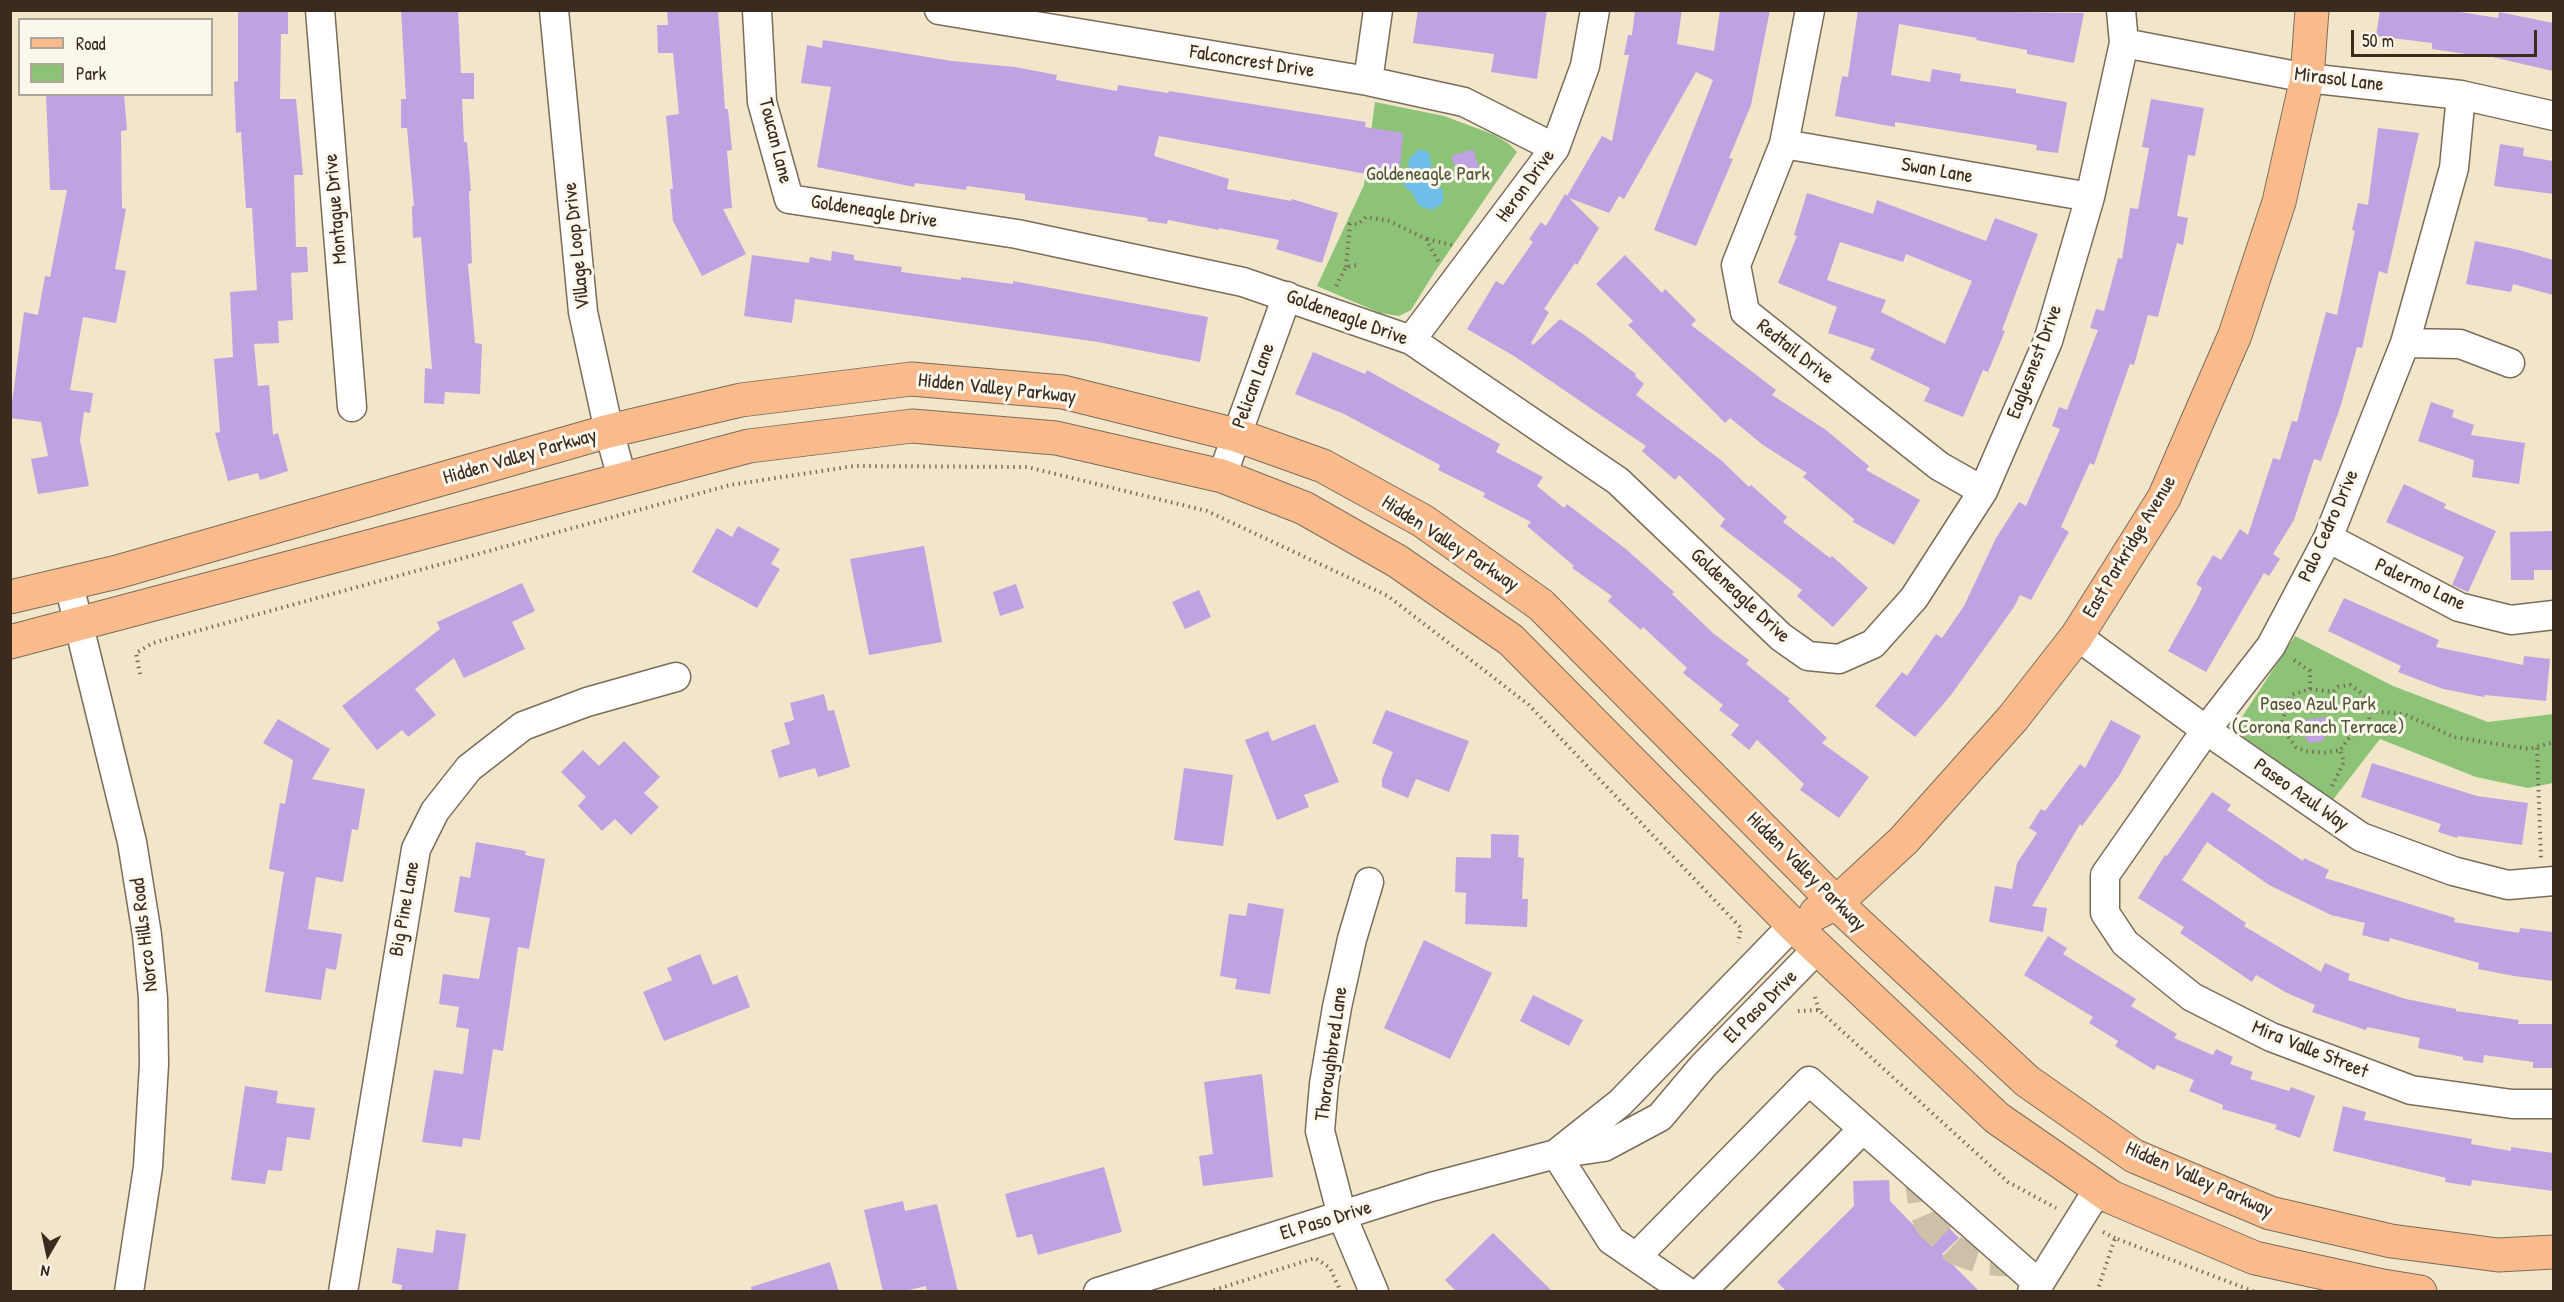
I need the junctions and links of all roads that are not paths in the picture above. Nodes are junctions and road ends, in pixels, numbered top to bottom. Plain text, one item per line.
1 (320, 10) edge
2 (554, 10) edge
3 (757, 10) edge
4 (939, 10) edge
5 (1378, 10) edge
6 (1595, 10) edge
7 (1810, 10) edge
8 (2121, 10) edge
9 (2312, 10) edge
10 (2124, 43) junction
11 (2307, 78) junction
12 (1368, 81) junction
13 (2461, 95) junction
14 (2553, 116) edge
15 (1784, 144) junction
16 (1555, 148) junction
17 (2090, 197) junction
18 (789, 199) joint
19 (1287, 296) junction
20 (1411, 340) junction
21 (2405, 343) junction
22 (2510, 363) dead end
23 (352, 407) dead end
24 (609, 431) junction
25 (1236, 435) junction
26 (1222, 476) junction
27 (622, 478) junction
28 (1983, 490) junction
29 (2328, 538) junction
30 (69, 585) junction
31 (10, 597) edge
32 (2553, 615) edge
33 (80, 625) junction
34 (2077, 636) junction
35 (10, 642) edge
36 (1839, 659) joint
37 (676, 677) dead end
38 (2206, 730) junction
39 (1369, 882) dead end
40 (2541, 882) edge
41 (1836, 903) junction
42 (2105, 913) joint
43 (1793, 925) junction
44 (1818, 948) junction
45 (2553, 1104) edge
46 (1863, 1128) junction
47 (1556, 1154) junction
48 (2099, 1188) junction
49 (1342, 1216) junction
50 (2553, 1252) edge
51 (1636, 1257) junction
52 (2035, 1288) edge
53 (129, 1292) edge
54 (343, 1292) edge
55 (1098, 1292) edge
56 (1374, 1292) edge
57 (1687, 1292) edge
58 (1701, 1292) edge
59 (2420, 1292) edge

1 - 23 street, Montague Drive
2 - 24 street, Village Loop Drive
3 - 18 street, Toucan Lane
4 - 12 street, Falconcrest Drive
5 - 12 street
6 - 16 street, Heron Drive
7 - 15 street, Redtail Drive
8 - 10 street, Eaglesnest Drive
9 - 11 main road, East Parkridge Avenue
10 - 11 street, Mirasol Lane
10 - 17 street, Eaglesnest Drive
11 - 13 street, Mirasol Lane
11 - 34 main road, East Parkridge Avenue
12 - 16 street, Falconcrest Drive
13 - 14 street, Mirasol Lane
13 - 21 street, Palo Cedro Drive
15 - 17 street, Swan Lane
15 - 28 street, Redtail Drive
16 - 20 street, Heron Drive
17 - 28 street, Eaglesnest Drive
18 - 19 street, Goldeneagle Drive
19 - 20 street, Goldeneagle Drive
19 - 25 street, Pelican Lane
20 - 36 street, Goldeneagle Drive
21 - 22 street
21 - 29 street, Palo Cedro Drive
24 - 25 main road, Hidden Valley Parkway
24 - 27 street, Village Loop Drive
24 - 30 main road, Hidden Valley Parkway
25 - 26 street, Pelican Lane
25 - 41 main road, Hidden Valley Parkway
26 - 27 main road
26 - 43 main road
27 - 33 main road
28 - 36 street, Eaglesnest Drive
29 - 32 street, Palermo Lane
29 - 38 street, Palo Cedro Drive
30 - 31 main road, Hidden Valley Parkway
30 - 33 street, Norco Hills Road
33 - 35 main road
33 - 53 street, Norco Hills Road
34 - 38 street, Paseo Azul Way
34 - 41 main road, East Parkridge Avenue
37 - 54 street, Big Pine Lane
38 - 40 street, Paseo Azul Way
38 - 42 street, Palo Cedro Drive
39 - 49 street, Thoroughbred Lane
41 - 43 main road, East Parkridge Avenue
41 - 44 main road, East Parkridge Avenue
41 - 50 main road, Hidden Valley Parkway
42 - 45 street, Mira Valle Street
43 - 44 main road
43 - 47 street, El Paso Drive
44 - 47 street, El Paso Drive
44 - 48 main road
46 - 51 street
46 - 52 street
46 - 58 street
47 - 49 street, El Paso Drive
47 - 51 street
48 - 52 street
48 - 59 main road
49 - 55 street, El Paso Drive
49 - 56 street, Thoroughbred Lane
51 - 57 street

